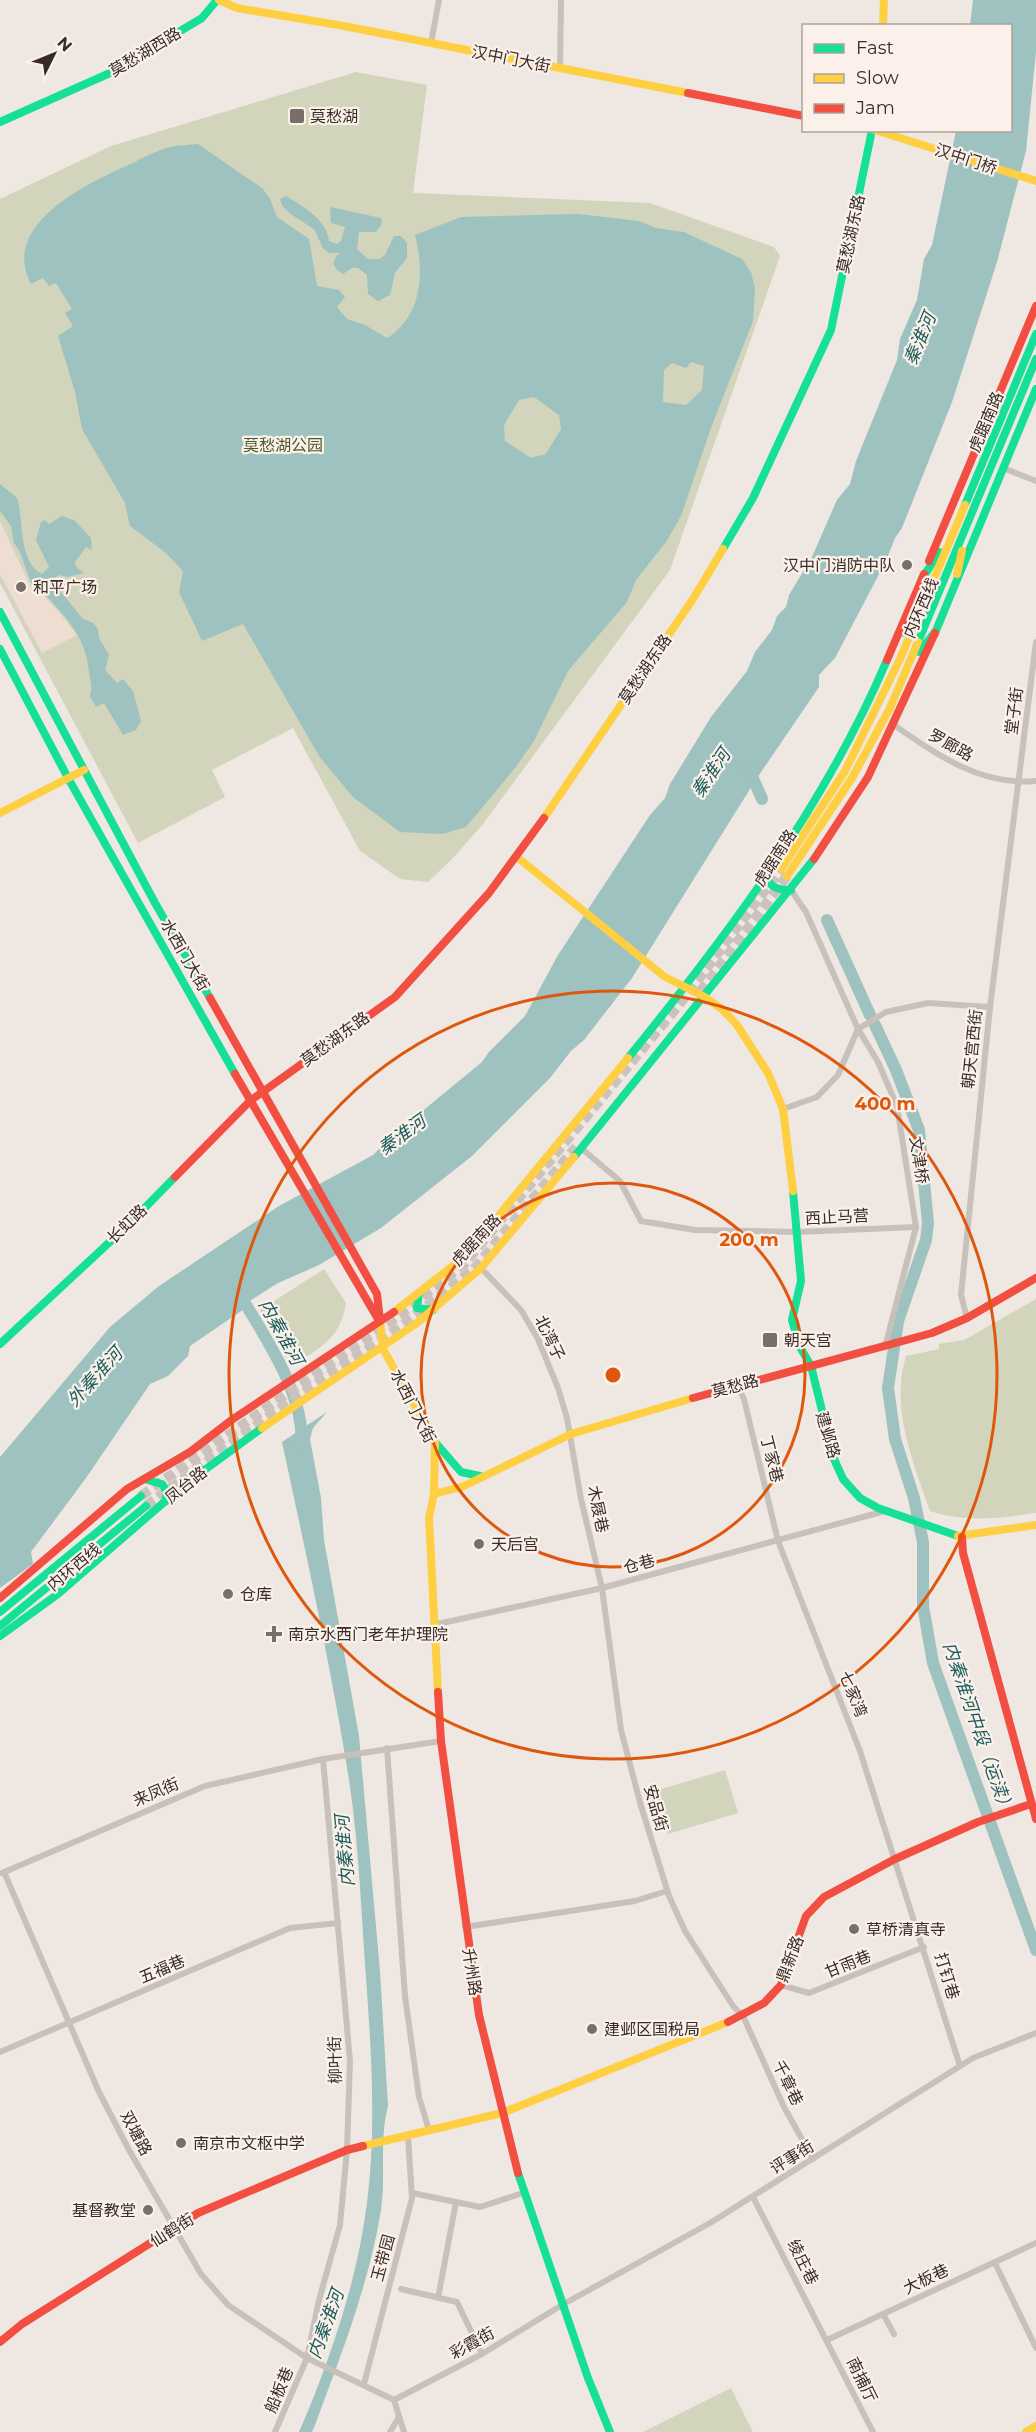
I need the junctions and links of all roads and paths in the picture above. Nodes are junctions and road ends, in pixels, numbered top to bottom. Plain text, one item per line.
1 (218, 0) edge
2 (439, 0) edge
3 (561, 0) edge
4 (884, 0) edge
5 (883, 24) edge
6 (431, 43) junction
7 (560, 69) junction
8 (802, 116) edge
9 (0, 122) edge
10 (874, 132) edge
11 (882, 132) edge
12 (1036, 181) edge
13 (1036, 306) edge
14 (1036, 334) edge
15 (1036, 359) edge
16 (1036, 388) edge
17 (1003, 468) junction
18 (1036, 482) edge
19 (959, 518) junction
20 (969, 522) junction
21 (957, 574) junction
22 (922, 579) junction
23 (910, 610) junction
24 (0, 612) edge
25 (935, 632) junction
26 (1036, 642) edge
27 (0, 649) edge
28 (900, 659) junction
29 (909, 664) junction
30 (894, 724) junction
31 (84, 770) junction
32 (68, 778) junction
33 (1036, 781) edge
34 (1019, 783) junction
35 (0, 813) edge
36 (517, 857) junction
37 (766, 872) junction
38 (791, 890) junction
39 (684, 987) junction
40 (703, 996) junction
41 (990, 1007) junction
42 (858, 1029) junction
43 (264, 1090) junction
44 (249, 1101) junction
45 (783, 1109) junction
46 (581, 1148) junction
47 (916, 1227) junction
48 (798, 1232) junction
49 (481, 1268) junction
50 (1036, 1278) edge
51 (419, 1293) junction
52 (433, 1310) junction
53 (967, 1318) junction
54 (380, 1320) junction
55 (0, 1344) edge
56 (885, 1347) junction
57 (383, 1349) junction
58 (811, 1366) junction
59 (737, 1385) junction
60 (570, 1434) junction
61 (435, 1441) junction
62 (483, 1476) junction
63 (143, 1479) junction
64 (434, 1494) junction
65 (141, 1496) tunnel mouth
66 (166, 1501) junction
67 (146, 1506) tunnel mouth
68 (885, 1511) junction
69 (1036, 1525) edge
70 (962, 1537) junction
71 (778, 1541) junction
72 (602, 1588) junction
73 (0, 1598) edge
74 (0, 1612) edge
75 (433, 1625) junction
76 (0, 1626) edge
77 (0, 1636) edge
78 (441, 1741) junction
79 (387, 1748) junction
80 (326, 1758) junction
81 (1034, 1803) edge
82 (1036, 1819) edge
83 (895, 1860) junction
84 (2, 1873) edge
85 (667, 1891) junction
86 (338, 1923) junction
87 (465, 1927) junction
88 (924, 1947) junction
89 (781, 1985) junction
90 (742, 2016) junction
91 (69, 2024) junction
92 (1036, 2033) edge
93 (0, 2052) edge
94 (960, 2066) junction
95 (502, 2113) junction
96 (429, 2130) junction
97 (408, 2136) junction
98 (347, 2150) junction
99 (813, 2159) junction
100 (412, 2193) junction
101 (523, 2193) junction
102 (753, 2197) junction
103 (456, 2202) junction
104 (174, 2228) junction
105 (1036, 2243) edge
106 (995, 2263) junction
107 (401, 2289) dead end
108 (438, 2298) junction
109 (562, 2305) junction
110 (883, 2314) junction
111 (894, 2334) dead end
112 (827, 2340) junction
113 (0, 2342) edge
114 (1036, 2348) edge
115 (482, 2354) junction
116 (308, 2358) junction
117 (364, 2384) junction
118 (394, 2400) junction
119 (399, 2417) junction
120 (1036, 2426) edge
121 (275, 2432) edge
122 (390, 2432) edge
123 (404, 2432) edge
124 (610, 2432) edge
125 (873, 2432) edge
126 (1026, 2432) edge

1 - 6 main road, 汉中门大街
1 - 9 main road, 莫愁湖西路
2 - 6 street
3 - 7 street
4 - 5 main road
6 - 7 main road, 汉中门大街
7 - 8 main road, 汉中门大街
10 - 36 main road, 莫愁湖东路
11 - 12 main road, 汉中门桥
13 - 22 main road, 虎踞南路
14 - 19 main road, 内环西线
15 - 20 main road, 内环西线
16 - 17 main road, 虎踞南路
17 - 18 street
17 - 21 main road, 虎踞南路
19 - 22 main road
19 - 28 main road, 内环西线
20 - 21 main road
20 - 29 main road, 内环西线
21 - 25 main road, 虎踞南路
22 - 23 main road, 虎踞南路
23 - 28 main road
23 - 37 main road, 虎踞南路
24 - 31 main road, 水西门大街
25 - 29 main road
25 - 30 main road, 虎踞南路
26 - 34 street, 堂子街
27 - 32 main road, 水西门大街
28 - 29 main road, 内环西线
30 - 34 street, 罗廊路
30 - 38 main road, 虎踞南路
31 - 32 main road
31 - 43 main road, 水西门大街
32 - 35 main road
32 - 44 main road, 水西门大街
33 - 34 street, 罗廊路
34 - 41 street, 朝天宫西街
36 - 39 main road, 建邺路
36 - 43 main road, 莫愁湖东路
37 - 38 main road
37 - 39 main road, 虎踞南路
38 - 40 main road, 虎踞南路
38 - 42 street, 文津桥
39 - 40 main road, 建邺路
39 - 51 main road, 虎踞南路
40 - 45 main road, 建邺路
40 - 46 main road, 虎踞南路
41 - 42 street
41 - 53 street, 朝天宫西街
42 - 45 street
42 - 47 street, 文津桥
43 - 44 main road, 莫愁湖东路
43 - 54 main road, 水西门大街
44 - 54 main road, 水西门大街
44 - 55 main road, 长虹路
45 - 48 main road, 建邺路
46 - 48 street, 西止马营
46 - 49 main road, 虎踞南路
47 - 48 street, 西止马营
47 - 56 street, 文津桥
48 - 58 main road, 建邺路
49 - 52 main road, 虎踞南路
49 - 60 street, 北湾子
50 - 53 main road, 莫愁路
51 - 52 main road
51 - 54 main road, 虎踞南路
52 - 57 main road, 虎踞南路
53 - 56 main road, 莫愁路
54 - 57 main road, 水西门大街
54 - 63 main road, 凤台路
56 - 58 main road, 莫愁路
57 - 61 main road, 水西门大街
57 - 66 main road, 凤台路
58 - 59 main road, 莫愁路
58 - 68 main road, 建邺路
59 - 60 main road, 莫愁路
59 - 71 street, 丁家巷
60 - 62 main road, 莫愁路
60 - 72 street, 木屐巷
61 - 62 main road
61 - 64 main road, 水西门大街
62 - 64 main road, 莫愁路
63 - 66 main road
63 - 73 main road, 凤台路
64 - 75 main road, 升州路
65 - 74 main road, 内环西线
66 - 77 main road, 凤台路
67 - 76 main road, 内环西线
68 - 70 main road, 建邺路
68 - 71 street, 仓巷
69 - 70 main road
70 - 81 main road
71 - 72 street, 仓巷
71 - 83 street, 七家湾
72 - 75 street, 仓巷
72 - 85 street, 安品街
75 - 78 main road, 升州路
78 - 79 street
78 - 87 main road, 升州路
79 - 80 street, 来凤街
79 - 96 street
80 - 84 street, 来凤街
80 - 86 street, 柳叶街
81 - 82 main road
81 - 83 main road, 鼎新路
83 - 88 street, 打钉巷
83 - 89 main road, 鼎新路
84 - 91 street, 双塘路
85 - 87 street
85 - 90 street, 安品街
86 - 91 street, 五福巷
86 - 98 street, 柳叶街
87 - 95 main road, 升州路
88 - 89 street, 甘雨巷
88 - 94 street, 打钉巷
89 - 90 main road, 鼎新路
90 - 95 main road, 鼎新路
90 - 99 street, 千章巷
91 - 93 street, 五福巷
91 - 104 street, 双塘路
92 - 94 street, 评事街
94 - 99 street, 评事街
95 - 96 main road
95 - 101 main road, 升州路
96 - 97 main road
97 - 98 main road, 仙鹤街
97 - 100 street, 玉带园
98 - 104 main road, 仙鹤街
98 - 116 street, 柳叶街
99 - 102 street, 评事街
100 - 103 street
100 - 117 street, 玉带园
101 - 103 street
101 - 109 main road, 升州路
102 - 109 street, 评事街
102 - 112 street, 绫庄巷
103 - 108 street
104 - 113 main road, 仙鹤街
104 - 116 street, 双塘路
105 - 106 street, 大板巷
106 - 110 street, 大板巷
106 - 114 street
107 - 108 street
108 - 115 street
109 - 115 street, 彩霞街
109 - 124 main road, 升州路
110 - 111 street
110 - 112 street, 大板巷
112 - 125 street, 南捕厅
115 - 118 street, 彩霞街
116 - 117 street, 双塘路
116 - 121 street, 船板巷
117 - 118 street
118 - 119 street
119 - 122 street
119 - 123 street
120 - 126 main road

